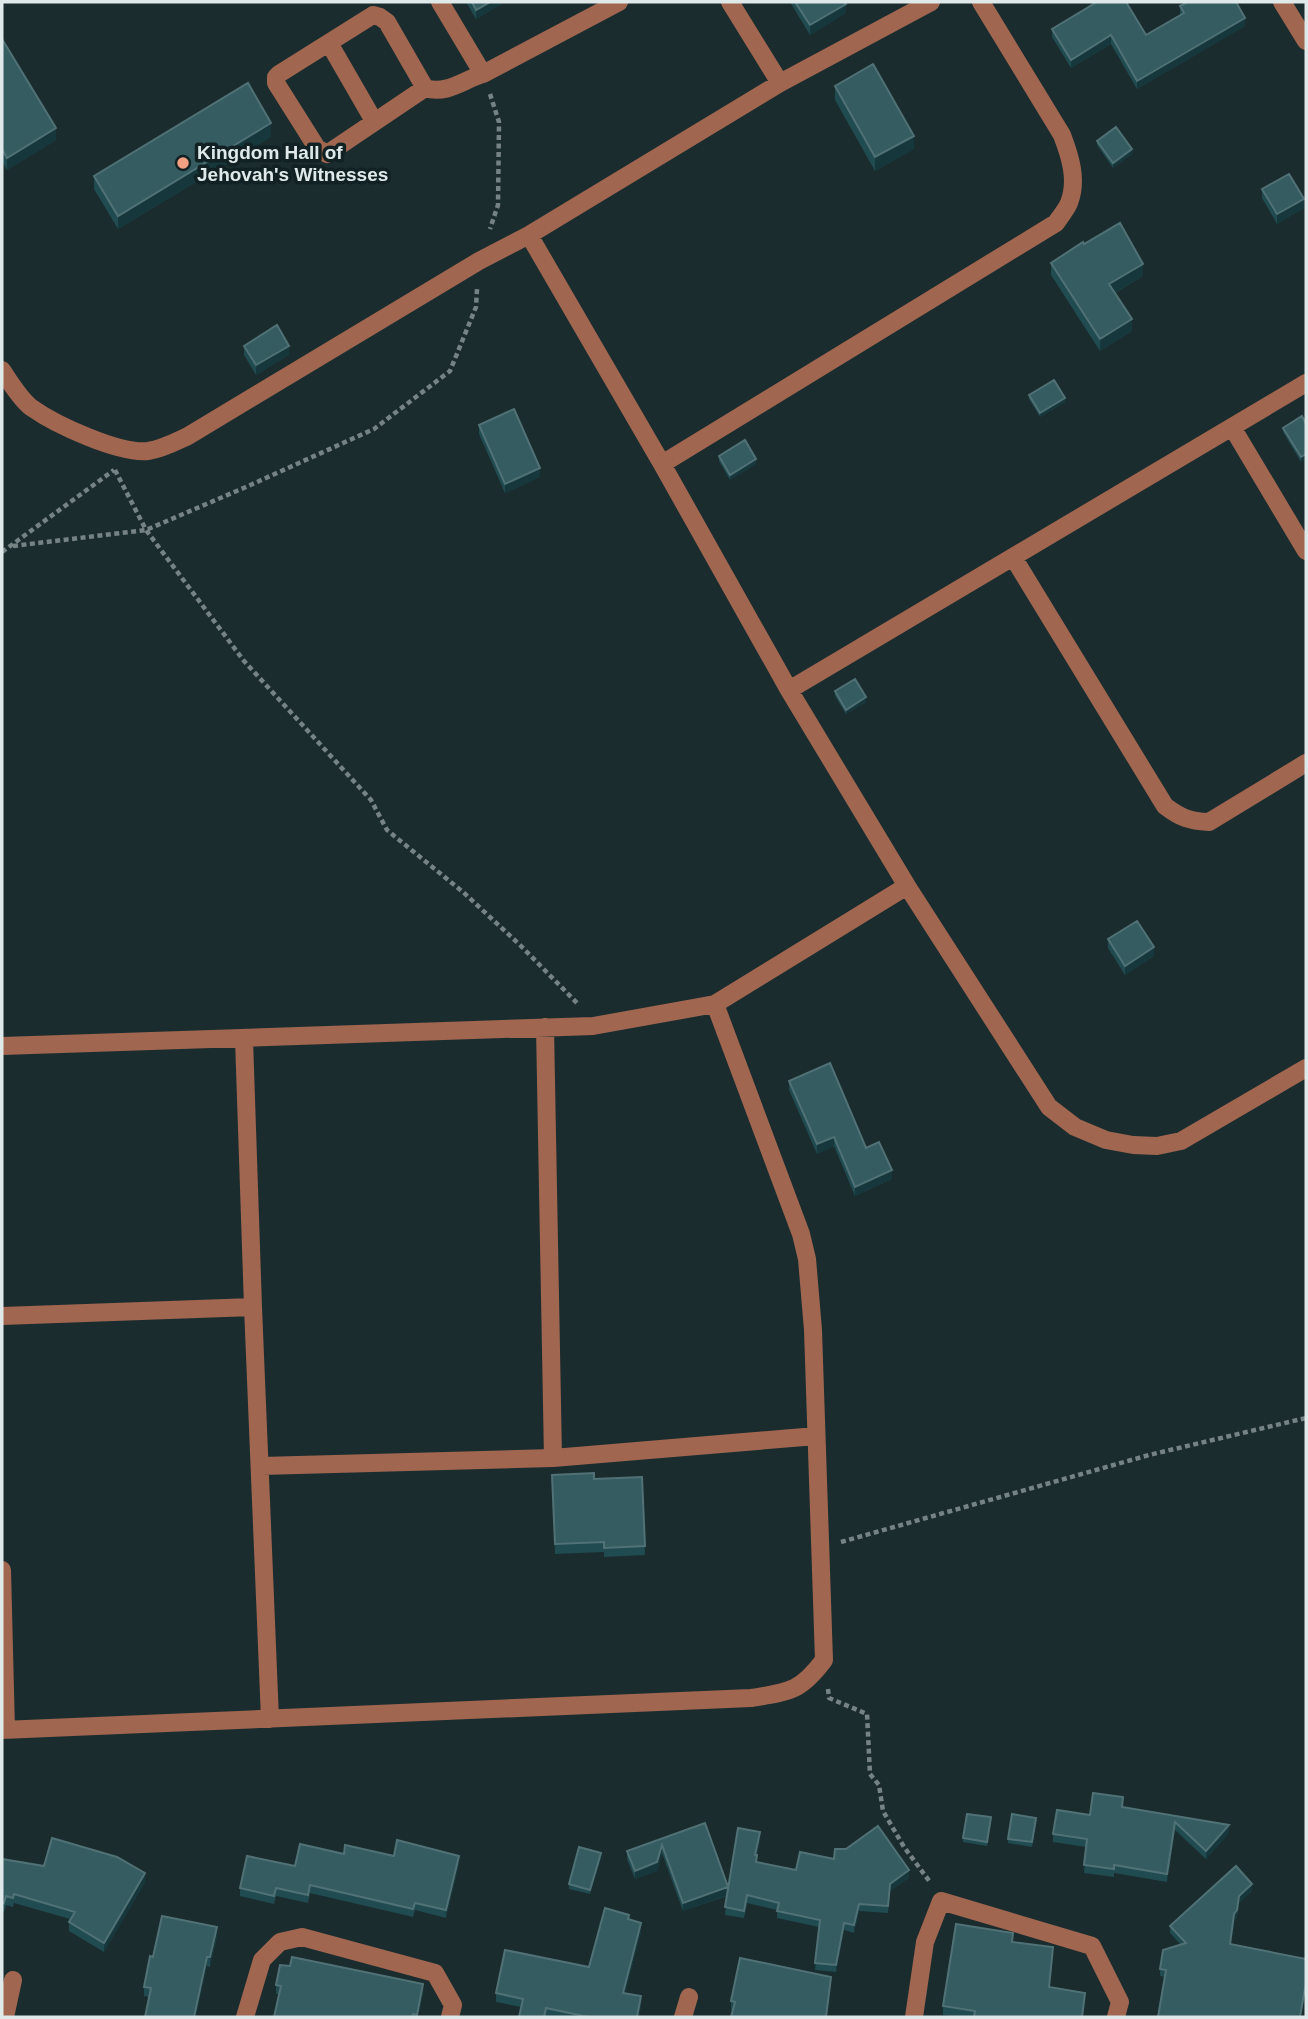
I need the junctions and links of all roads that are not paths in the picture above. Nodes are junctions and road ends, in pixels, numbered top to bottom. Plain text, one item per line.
1 (440, 2) edge
2 (618, 2) edge
3 (730, 2) edge
4 (931, 2) edge
5 (981, 2) edge
6 (1282, 2) edge
7 (1306, 41) edge
8 (329, 43) junction
9 (483, 74) junction
10 (780, 83) junction
11 (425, 88) junction
12 (374, 121) junction
13 (529, 235) junction
14 (2, 373) edge
15 (1306, 383) edge
16 (1232, 427) junction
17 (662, 464) junction
18 (1306, 551) edge
19 (1013, 556) junction
20 (789, 690) junction
21 (1306, 764) edge
22 (907, 886) junction
23 (715, 1004) junction
24 (545, 1027) junction
25 (244, 1039) junction
26 (2, 1046) edge
27 (1306, 1068) edge
28 (253, 1307) junction
29 (2, 1316) edge
30 (816, 1436) junction
31 (553, 1458) junction
32 (261, 1466) junction
33 (2, 1570) edge
34 (270, 1719) junction
35 (4, 1730) edge
36 (13, 1980) dead end
37 (689, 1997) dead end
38 (5, 2017) edge
39 (245, 2017) edge
40 (450, 2017) edge
41 (684, 2017) edge
42 (914, 2017) edge
43 (1116, 2017) edge

1 - 9 street
2 - 9 street
3 - 10 street
4 - 10 street
5 - 17 street
6 - 7 street
8 - 11 street
8 - 12 street
8 - 12 street
9 - 11 street
10 - 13 street
11 - 12 street
13 - 14 street
13 - 17 street
15 - 16 street
16 - 18 street
16 - 19 street
17 - 20 street
19 - 20 street
19 - 21 street
20 - 22 street
22 - 23 street
22 - 27 street
23 - 24 street
23 - 30 street
24 - 25 street
24 - 31 street
25 - 26 street
25 - 28 street
28 - 29 street
28 - 32 street
30 - 31 street
30 - 34 street
31 - 32 street
32 - 34 street
33 - 35 street
34 - 35 street
36 - 38 street
37 - 41 street
39 - 40 street
42 - 43 street

